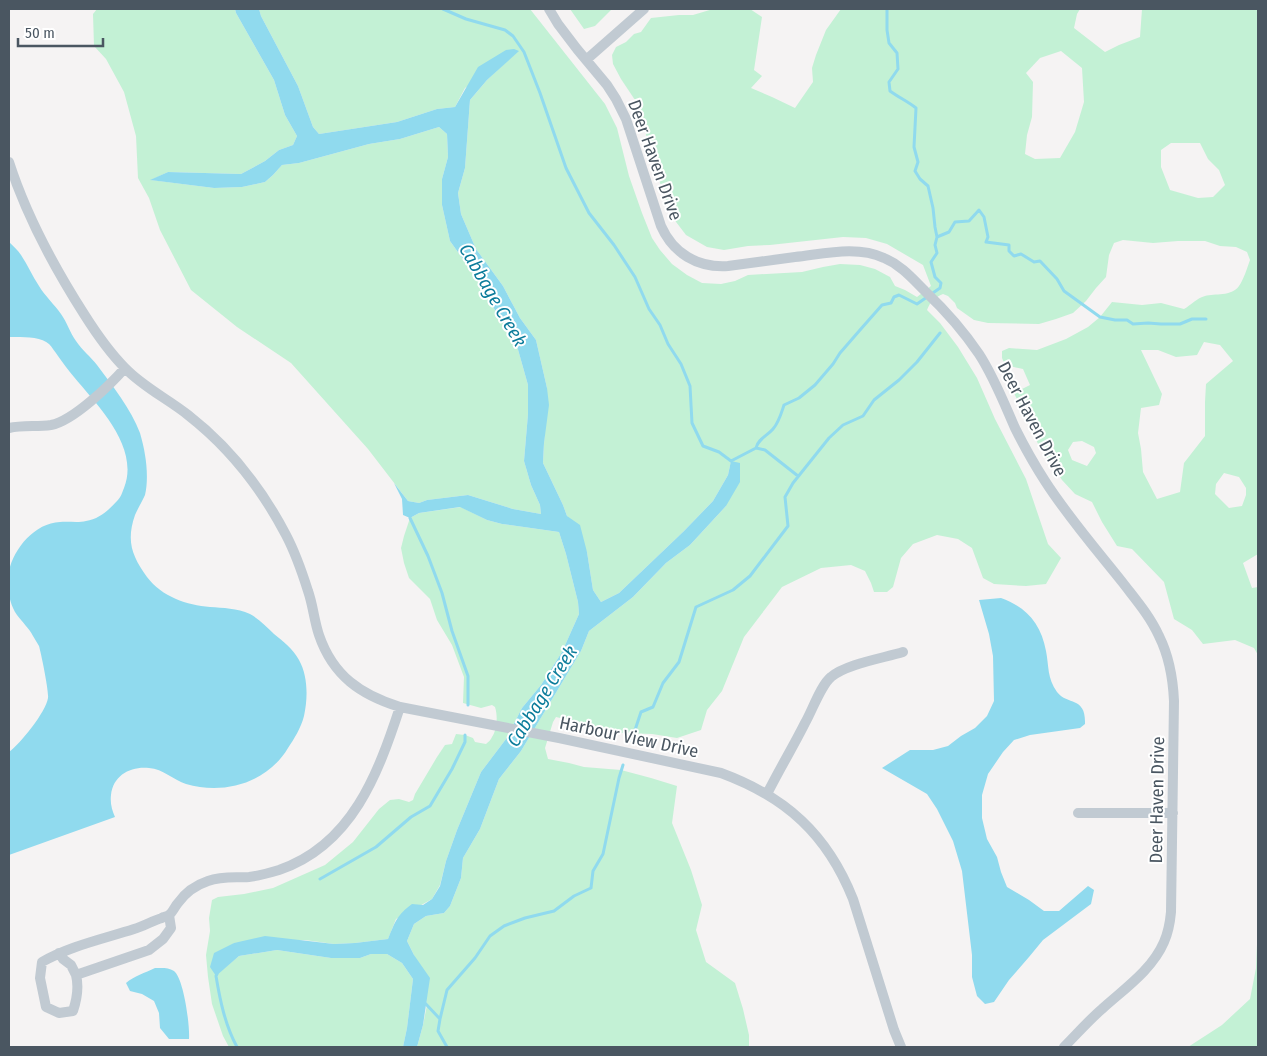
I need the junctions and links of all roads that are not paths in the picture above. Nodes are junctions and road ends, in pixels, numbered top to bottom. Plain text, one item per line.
1 (549, 9) edge
2 (644, 9) edge
3 (586, 60) junction
4 (9, 162) edge
5 (125, 368) junction
6 (9, 428) edge
7 (903, 652) dead end
8 (400, 707) junction
9 (767, 794) junction
10 (1078, 812) dead end
11 (1173, 814) junction
12 (169, 915) junction
13 (59, 953) junction
14 (76, 975) junction
15 (901, 1047) edge
16 (1064, 1047) edge

1 - 3 street, Deer Haven Drive
2 - 3 street
3 - 11 street, Deer Haven Drive
4 - 5 street, Harbour View Drive
5 - 6 street
5 - 8 street, Harbour View Drive
7 - 9 street
8 - 9 street, Harbour View Drive
8 - 12 street
9 - 15 street, Harbour View Drive
10 - 11 street
11 - 16 street, Deer Haven Drive
12 - 13 street
12 - 14 street
13 - 14 street
13 - 14 street

